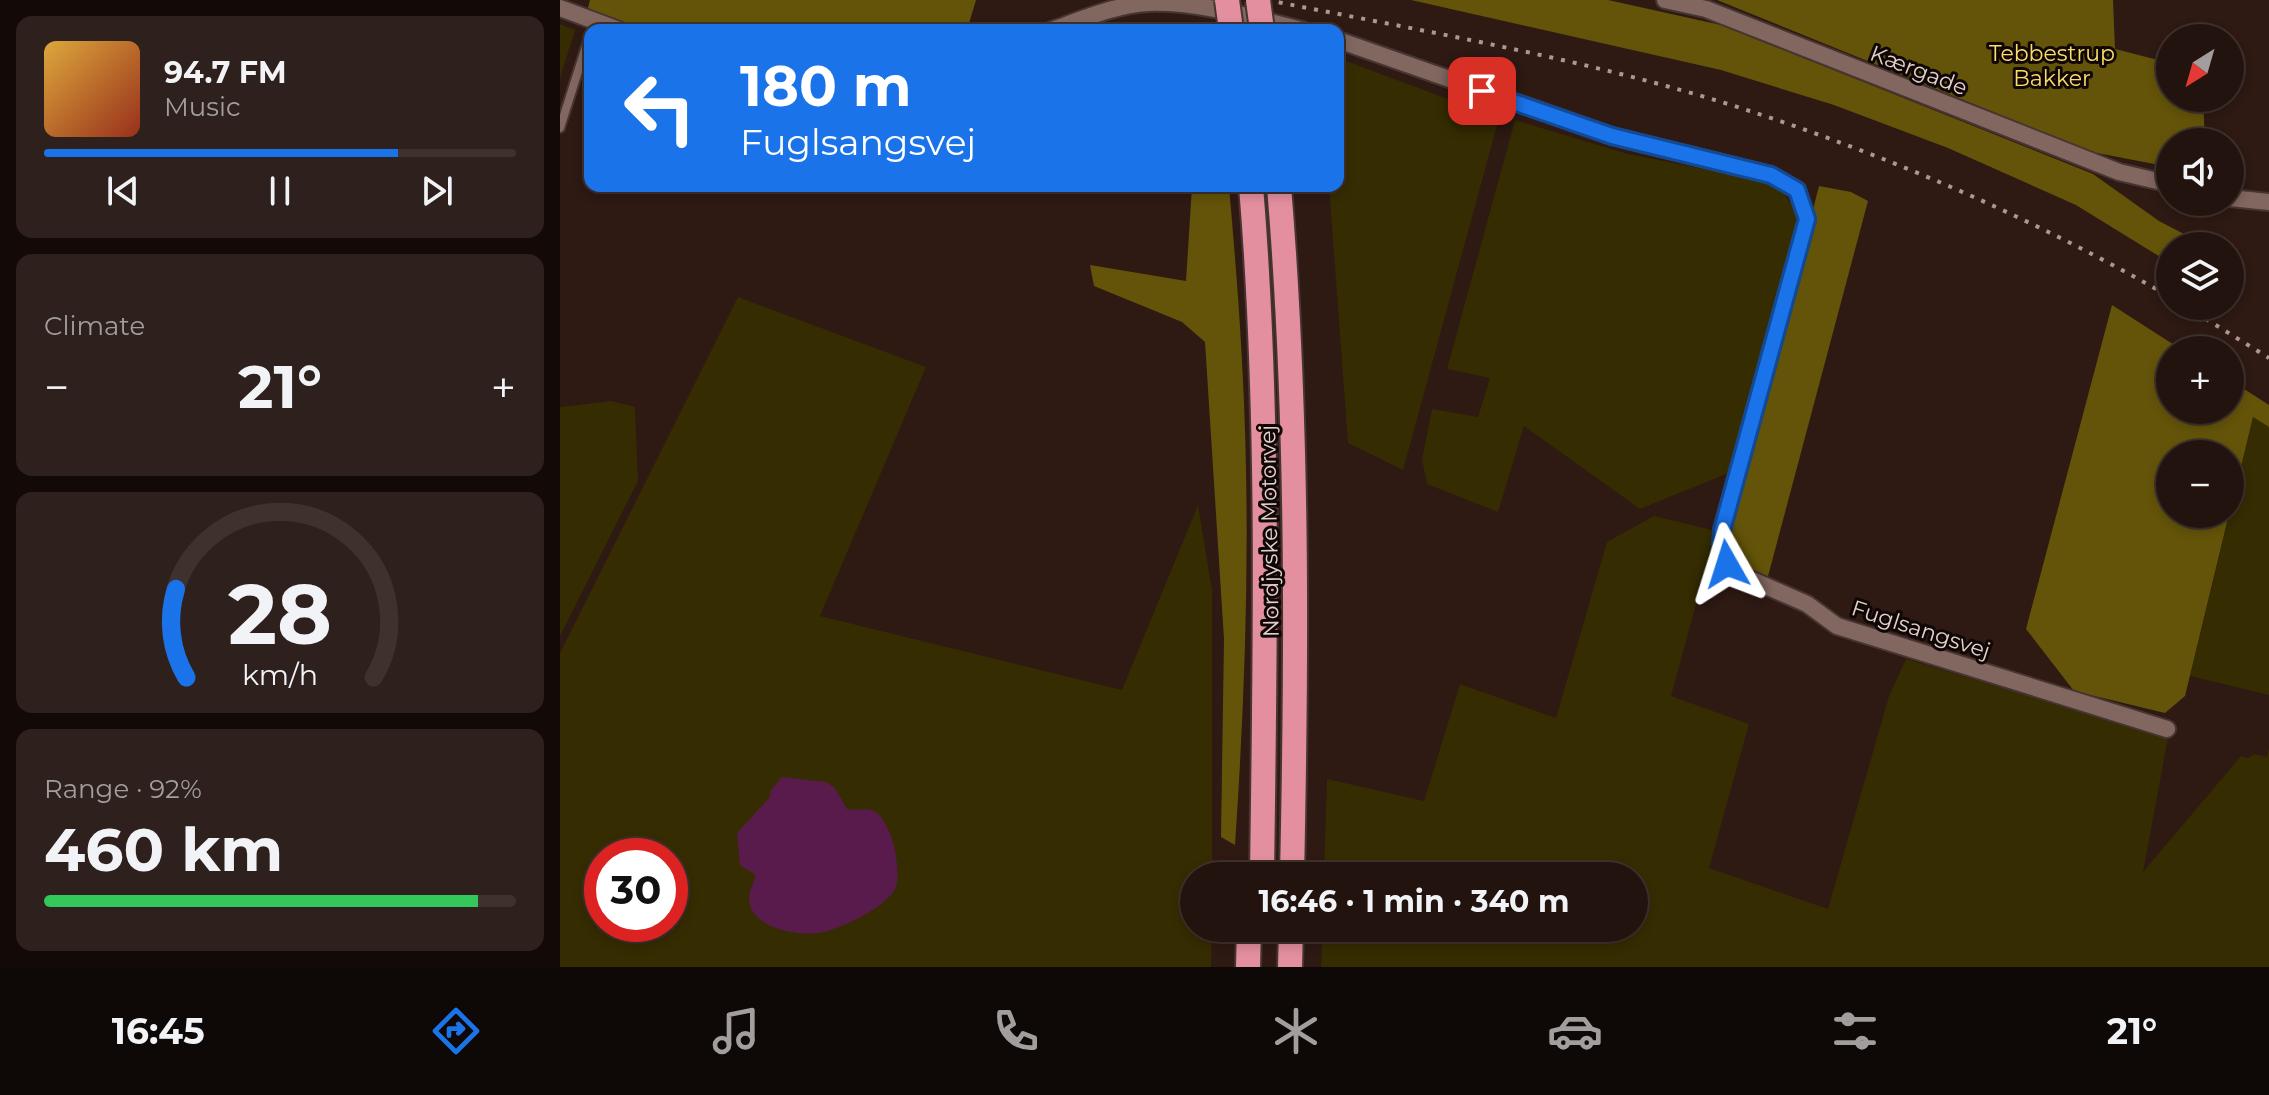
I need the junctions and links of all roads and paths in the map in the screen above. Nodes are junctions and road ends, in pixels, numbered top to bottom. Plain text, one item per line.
1 (1227, 0) edge
2 (1258, 0) edge
3 (1665, 0) edge
4 (1699, 4) edge
5 (560, 8) edge
6 (584, 24) edge
7 (1069, 24) edge
8 (1230, 24) edge
9 (1261, 24) edge
10 (1276, 24) edge
11 (1344, 42) edge
12 (584, 54) edge
13 (560, 128) edge
14 (2156, 181) edge
15 (1251, 192) edge
16 (1280, 192) edge
17 (2244, 199) edge
18 (2269, 202) edge
19 (1266, 606) junction
20 (2167, 729) dead end
21 (1253, 862) edge
22 (1262, 862) edge
23 (1292, 862) edge
24 (1249, 942) edge
25 (1261, 942) edge
26 (1291, 942) edge
27 (1248, 967) edge
28 (1260, 967) edge
29 (1290, 967) edge

1 - 8 highway, bridge
2 - 9 highway, bridge
3 - 4 street, Kærgade
4 - 14 street, Kærgade
5 - 6 street
7 - 10 street
11 - 20 street, Fuglsangsvej
12 - 13 lane
15 - 19 highway, Nordjyske Motorvej
16 - 23 highway, Nordjyske Motorvej
17 - 18 street
19 - 21 highway
19 - 22 highway, Nordjyske Motorvej
24 - 27 highway
25 - 28 highway
26 - 29 highway

